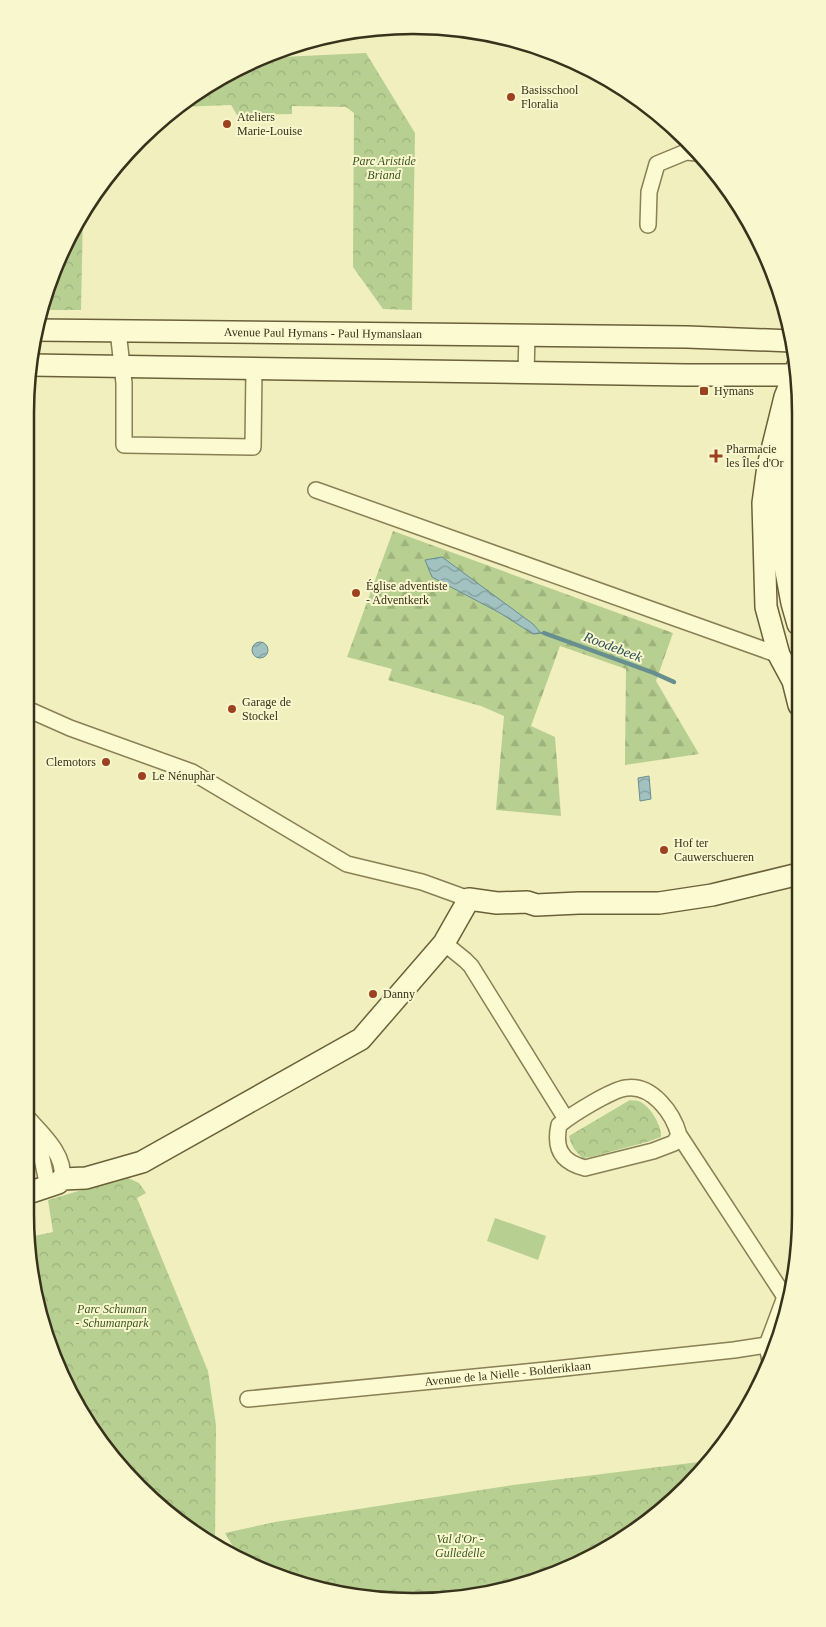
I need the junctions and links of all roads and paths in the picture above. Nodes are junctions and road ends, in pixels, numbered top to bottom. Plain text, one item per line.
1 (687, 152) edge
2 (648, 225) dead end
3 (43, 330) edge
4 (118, 331) junction
5 (527, 336) junction
6 (785, 341) edge
7 (37, 365) edge
8 (121, 367) junction
9 (254, 369) junction
10 (790, 371) edge
11 (526, 372) junction
12 (791, 384) edge
13 (792, 450) edge
14 (316, 490) dead end
15 (792, 603) joint
16 (766, 607) junction
17 (779, 655) junction
18 (792, 679) edge
19 (34, 712) edge
20 (792, 876) edge
21 (469, 899) junction
22 (536, 905) junction
23 (444, 943) junction
24 (566, 1119) junction
25 (34, 1125) edge
26 (679, 1135) junction
27 (34, 1139) edge
28 (55, 1183) junction
29 (34, 1191) edge
30 (784, 1291) edge
31 (774, 1328) edge
32 (767, 1345) joint
33 (248, 1399) dead end

1 - 2 street
3 - 4 street, Avenue Paul Hymans - Paul Hymanslaan
4 - 5 street, Avenue Paul Hymans - Paul Hymanslaan
4 - 8 street
5 - 6 street, Avenue Paul Hymans - Paul Hymanslaan
5 - 11 street
7 - 8 street
8 - 9 street
8 - 9 street
9 - 11 street
10 - 11 street
12 - 16 street
13 - 15 street
14 - 17 street
15 - 16 street
16 - 17 street
17 - 18 street
19 - 21 street
20 - 22 street
21 - 22 street
21 - 23 street
22 - 23 street
23 - 24 street
23 - 28 street
24 - 26 street
24 - 26 street
25 - 28 street
26 - 30 street
27 - 28 street
28 - 29 street
31 - 32 street
32 - 33 street, Avenue de la Nielle - Bolderiklaan

